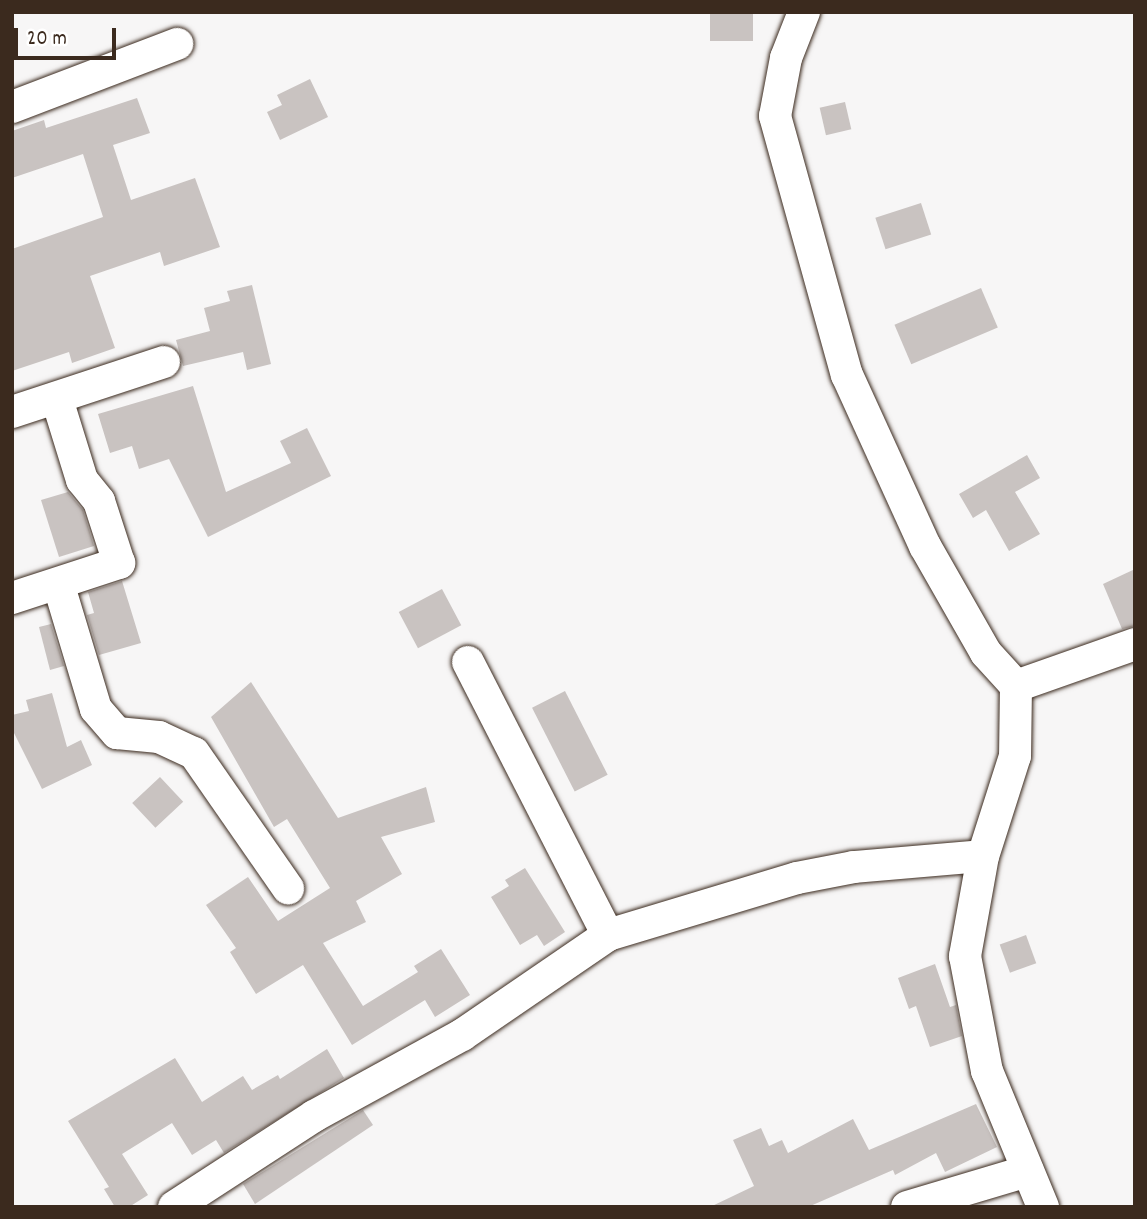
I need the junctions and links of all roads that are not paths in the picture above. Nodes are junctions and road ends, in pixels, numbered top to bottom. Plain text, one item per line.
1 (804, 12) edge
2 (177, 44) dead end
3 (12, 107) edge
4 (164, 362) dead end
5 (57, 399) junction
6 (12, 412) edge
7 (59, 586) junction
8 (12, 598) edge
9 (1135, 645) edge
10 (468, 662) dead end
11 (1016, 686) junction
12 (983, 856) junction
13 (288, 888) dead end
14 (608, 935) junction
15 (1028, 1171) junction
16 (174, 1207) edge
17 (907, 1207) edge
18 (1043, 1207) edge

1 - 11 street
2 - 3 street
4 - 5 street
5 - 6 street
5 - 7 street
7 - 8 street
7 - 13 street
9 - 11 street
10 - 14 street
11 - 12 street
12 - 14 street
12 - 15 street
14 - 16 street
15 - 17 street
15 - 18 street

